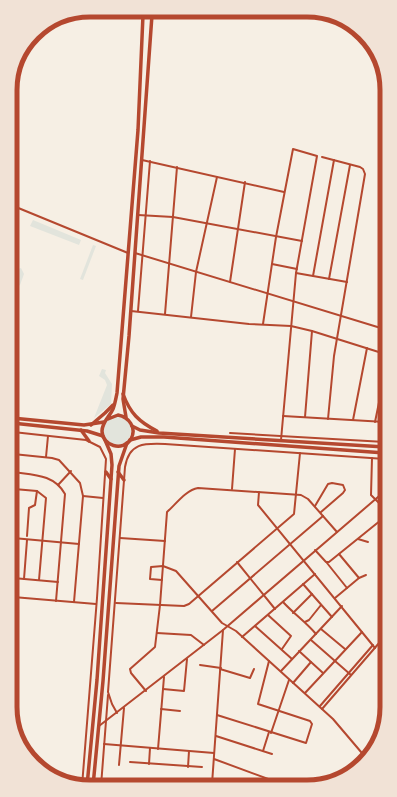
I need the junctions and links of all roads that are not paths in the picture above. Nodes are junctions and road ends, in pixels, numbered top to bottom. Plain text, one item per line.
1 (143, 17) edge
2 (152, 17) edge
3 (322, 157) dead end
4 (142, 160) junction
5 (334, 160) junction
6 (150, 161) junction
7 (350, 165) junction
8 (177, 168) junction
9 (218, 176) junction
10 (245, 182) junction
11 (284, 192) junction
12 (17, 207) edge
13 (138, 215) junction
14 (146, 216) junction
15 (172, 217) junction
16 (207, 224) junction
17 (237, 230) junction
18 (276, 237) junction
19 (302, 241) junction
20 (129, 253) junction
21 (135, 253) junction
22 (143, 255) junction
23 (169, 263) junction
24 (272, 264) junction
25 (297, 269) junction
26 (196, 272) junction
27 (296, 273) junction
28 (312, 276) junction
29 (329, 279) junction
30 (230, 282) junction
31 (347, 282) junction
32 (267, 293) junction
33 (293, 302) junction
34 (131, 311) junction
35 (138, 311) junction
36 (165, 314) junction
37 (341, 316) junction
38 (191, 317) junction
39 (263, 324) junction
40 (291, 326) junction
41 (380, 328) edge
42 (312, 331) junction
43 (337, 338) junction
44 (367, 348) junction
45 (380, 352) edge
46 (123, 393) junction
47 (380, 400) edge
48 (115, 401) junction
49 (283, 416) junction
50 (305, 417) junction
51 (17, 418) edge
52 (108, 418) junction
53 (126, 418) junction
54 (328, 419) junction
55 (353, 420) junction
56 (104, 422) junction
57 (376, 422) junction
58 (380, 422) edge
59 (17, 424) edge
60 (90, 425) junction
61 (132, 426) junction
62 (81, 430) junction
63 (230, 432) dead end
64 (17, 433) edge
65 (159, 433) junction
66 (282, 435) junction
67 (48, 436) junction
68 (103, 436) junction
69 (153, 437) junction
70 (170, 438) junction
71 (105, 440) junction
72 (281, 440) junction
73 (89, 441) junction
74 (128, 442) junction
75 (380, 442) edge
76 (154, 444) junction
77 (171, 444) junction
78 (380, 447) edge
79 (235, 448) junction
80 (300, 453) junction
81 (380, 453) edge
82 (17, 454) edge
83 (46, 457) junction
84 (372, 458) junction
85 (380, 459) edge
86 (70, 471) junction
87 (17, 472) edge
88 (106, 472) junction
89 (118, 472) junction
90 (111, 479) junction
91 (124, 480) junction
92 (58, 485) junction
93 (17, 488) edge
94 (232, 489) junction
95 (37, 491) junction
96 (259, 492) junction
97 (296, 495) junction
98 (83, 496) junction
99 (380, 496) edge
100 (103, 498) junction
101 (374, 500) junction
102 (380, 505) edge
103 (315, 506) junction
104 (320, 512) junction
105 (323, 516) junction
106 (380, 521) edge
107 (276, 528) junction
108 (337, 532) junction
109 (27, 536) dead end
110 (120, 538) junction
111 (17, 539) edge
112 (358, 539) junction
113 (27, 540) junction
114 (43, 541) junction
115 (165, 541) junction
116 (62, 542) junction
117 (368, 542) dead end
118 (79, 544) junction
119 (289, 544) junction
120 (315, 550) junction
121 (339, 554) junction
122 (303, 560) junction
123 (238, 562) junction
124 (327, 563) junction
125 (163, 566) junction
126 (314, 574) junction
127 (366, 575) dead end
128 (17, 578) edge
129 (24, 578) junction
130 (250, 578) junction
131 (359, 578) junction
132 (39, 580) junction
133 (162, 580) junction
134 (58, 582) junction
135 (303, 584) junction
136 (347, 588) junction
137 (312, 594) junction
138 (199, 595) junction
139 (264, 595) junction
140 (17, 597) edge
141 (335, 598) junction
142 (56, 601) junction
143 (74, 602) junction
144 (116, 602) junction
145 (283, 602) junction
146 (96, 604) junction
147 (160, 605) junction
148 (321, 605) junction
149 (342, 606) junction
150 (275, 609) junction
151 (212, 611) junction
152 (294, 613) junction
153 (268, 615) junction
154 (332, 617) junction
155 (380, 621) edge
156 (305, 622) junction
157 (379, 624) dead end
158 (228, 626) junction
159 (255, 626) junction
160 (321, 629) junction
161 (223, 630) junction
162 (362, 632) junction
163 (157, 633) junction
164 (316, 634) junction
165 (242, 637) junction
166 (311, 640) junction
167 (380, 643) edge
168 (204, 645) junction
169 (373, 645) junction
170 (375, 648) junction
171 (282, 649) junction
172 (345, 649) junction
173 (299, 651) junction
174 (188, 659) junction
175 (292, 659) junction
176 (269, 660) junction
177 (335, 661) junction
178 (311, 662) junction
179 (200, 666) dead end
180 (220, 668) junction
181 (254, 669) dead end
182 (281, 671) junction
183 (349, 673) junction
184 (324, 674) junction
185 (351, 675) junction
186 (164, 677) junction
187 (289, 680) junction
188 (293, 683) junction
189 (163, 689) junction
190 (146, 691) junction
191 (108, 692) junction
192 (305, 693) junction
193 (319, 706) junction
194 (124, 708) junction
195 (322, 708) junction
196 (161, 709) junction
197 (180, 711) dead end
198 (278, 711) junction
199 (118, 712) junction
200 (217, 715) junction
201 (106, 721) junction
202 (98, 727) junction
203 (270, 732) junction
204 (215, 736) junction
205 (104, 744) junction
206 (121, 745) junction
207 (150, 748) junction
208 (158, 749) junction
209 (189, 751) junction
210 (263, 751) junction
211 (214, 753) junction
212 (272, 754) dead end
213 (363, 754) edge
214 (214, 759) junction
215 (130, 762) dead end
216 (119, 764) dead end
217 (149, 764) junction
218 (188, 767) junction
219 (202, 767) dead end
220 (83, 779) edge
221 (88, 780) edge
222 (94, 780) edge
223 (101, 780) edge
224 (212, 780) edge
225 (271, 780) edge

1 - 20 main road
2 - 4 main road
3 - 5 street
4 - 6 street
4 - 13 main road
5 - 7 street
5 - 28 street
6 - 8 street
6 - 14 street
7 - 29 street
7 - 31 street
8 - 9 street
8 - 15 street
9 - 10 street
9 - 16 street
10 - 11 street
10 - 17 street
11 - 18 street
11 - 19 street
12 - 20 street
13 - 14 street
13 - 21 main road
14 - 15 street
14 - 22 street
15 - 16 street
15 - 23 street
16 - 17 street
16 - 26 street
17 - 18 street
17 - 30 street
18 - 19 street
18 - 24 street
19 - 25 street
20 - 48 main road
21 - 22 street
21 - 34 main road
22 - 23 street
22 - 35 street
23 - 26 street
23 - 36 street
24 - 25 street
24 - 32 street
25 - 27 street
26 - 30 street
26 - 38 street
27 - 28 street
27 - 33 street
28 - 29 street
29 - 31 street
30 - 32 street
31 - 37 street
32 - 33 street
32 - 39 street
33 - 37 street
33 - 40 street
34 - 35 street
34 - 46 main road
35 - 36 street
36 - 38 street
37 - 41 street
37 - 43 street
38 - 39 street
39 - 40 street
40 - 42 street
40 - 49 street
42 - 43 street
42 - 50 street
43 - 44 street
43 - 54 street
44 - 45 street
44 - 55 street
46 - 53 main road
46 - 65 main road
47 - 57 street
48 - 52 main road
48 - 60 main road
49 - 50 street
49 - 66 street
50 - 54 street
51 - 60 main road
52 - 53 main road
52 - 56 main road
53 - 61 main road
54 - 55 street
55 - 57 street
56 - 60 main road
56 - 68 main road
57 - 58 street
59 - 62 main road
61 - 65 main road
61 - 74 main road
62 - 68 main road
62 - 73 main road
63 - 66 street
64 - 67 street
65 - 72 main road
66 - 72 street
66 - 75 street
67 - 73 street
67 - 83 street
68 - 71 main road
69 - 70 main road
69 - 74 main road
69 - 76 street
70 - 77 street
70 - 81 main road
71 - 74 main road
71 - 90 main road
72 - 78 main road
73 - 88 street
74 - 89 main road
76 - 77 street
76 - 91 street
77 - 79 street
79 - 80 street
79 - 94 street
80 - 84 street
80 - 97 street
82 - 83 street
83 - 86 street
84 - 85 street
84 - 101 street
86 - 92 street
86 - 98 street
87 - 92 street
88 - 90 main road
88 - 100 street
89 - 91 main road
89 - 202 main road
90 - 221 main road
91 - 110 street
92 - 116 street
93 - 95 street
94 - 96 street
94 - 115 street
95 - 109 street
95 - 114 street
96 - 97 street
96 - 107 street
97 - 103 street
97 - 107 street
98 - 100 street
98 - 118 street
99 - 101 street
100 - 146 street
101 - 102 street
101 - 108 street
103 - 104 street
103 - 104 street
104 - 105 street
105 - 108 street
105 - 119 street
106 - 112 street
107 - 119 street
107 - 123 street
108 - 120 street
110 - 115 street
110 - 144 street
111 - 113 street
112 - 117 street
112 - 121 street
113 - 114 street
113 - 129 street
114 - 116 street
114 - 132 street
115 - 125 street
116 - 118 street
116 - 134 street
118 - 143 street
119 - 122 street
119 - 130 street
120 - 122 street
120 - 124 street
121 - 124 street
121 - 131 street
122 - 126 street
122 - 139 street
123 - 130 street
123 - 138 street
124 - 136 street
125 - 133 street
125 - 133 street
125 - 138 street
126 - 135 street
126 - 141 street
127 - 131 street
128 - 129 street
129 - 132 street
130 - 139 street
130 - 151 street
131 - 136 street
132 - 134 street
133 - 147 street
134 - 142 street
135 - 137 street
135 - 145 street
136 - 141 street
137 - 148 street
137 - 152 street
138 - 147 street
138 - 151 street
139 - 150 street
139 - 158 street
140 - 142 street
141 - 149 street
142 - 143 street
143 - 146 street
144 - 147 street
144 - 191 street
145 - 150 street
145 - 152 street
146 - 220 street
147 - 163 street
148 - 154 street
148 - 156 street
149 - 154 street
149 - 162 street
150 - 153 street
151 - 158 street
152 - 156 street
153 - 159 street
153 - 171 street
154 - 160 street
155 - 157 street
156 - 164 street
158 - 161 street
158 - 165 street
159 - 165 street
159 - 171 street
160 - 164 street
160 - 172 street
161 - 168 street
161 - 180 street
162 - 169 street
162 - 172 street
163 - 168 street
163 - 190 street
164 - 166 street
165 - 176 street
166 - 173 street
166 - 177 street
167 - 170 street
168 - 174 street
169 - 170 street
169 - 183 street
170 - 185 street
171 - 175 street
172 - 177 street
173 - 175 street
173 - 178 street
174 - 186 street
174 - 189 street
175 - 182 street
176 - 182 street
176 - 198 street
177 - 183 street
177 - 184 street
178 - 184 street
178 - 188 street
179 - 180 street
180 - 181 street
180 - 200 street
182 - 187 street
183 - 185 street
183 - 193 street
184 - 192 street
185 - 195 street
186 - 189 street
186 - 190 street
187 - 188 street
187 - 198 street
188 - 192 street
189 - 196 street
190 - 194 street
191 - 199 street
191 - 201 street
192 - 193 street
193 - 195 street
194 - 199 street
194 - 206 street
195 - 213 street
196 - 197 street
196 - 208 street
198 - 203 street
198 - 203 street
199 - 201 street
200 - 203 street
200 - 204 street
201 - 202 street
201 - 205 street
202 - 222 main road
203 - 210 street
204 - 210 street
204 - 211 street
205 - 206 street
205 - 223 street
206 - 207 street
206 - 216 street
207 - 208 street
207 - 217 street
208 - 209 street
209 - 211 street
209 - 218 street
210 - 212 street
211 - 214 street
214 - 224 street
214 - 225 street
215 - 217 street
217 - 218 street
218 - 219 street

